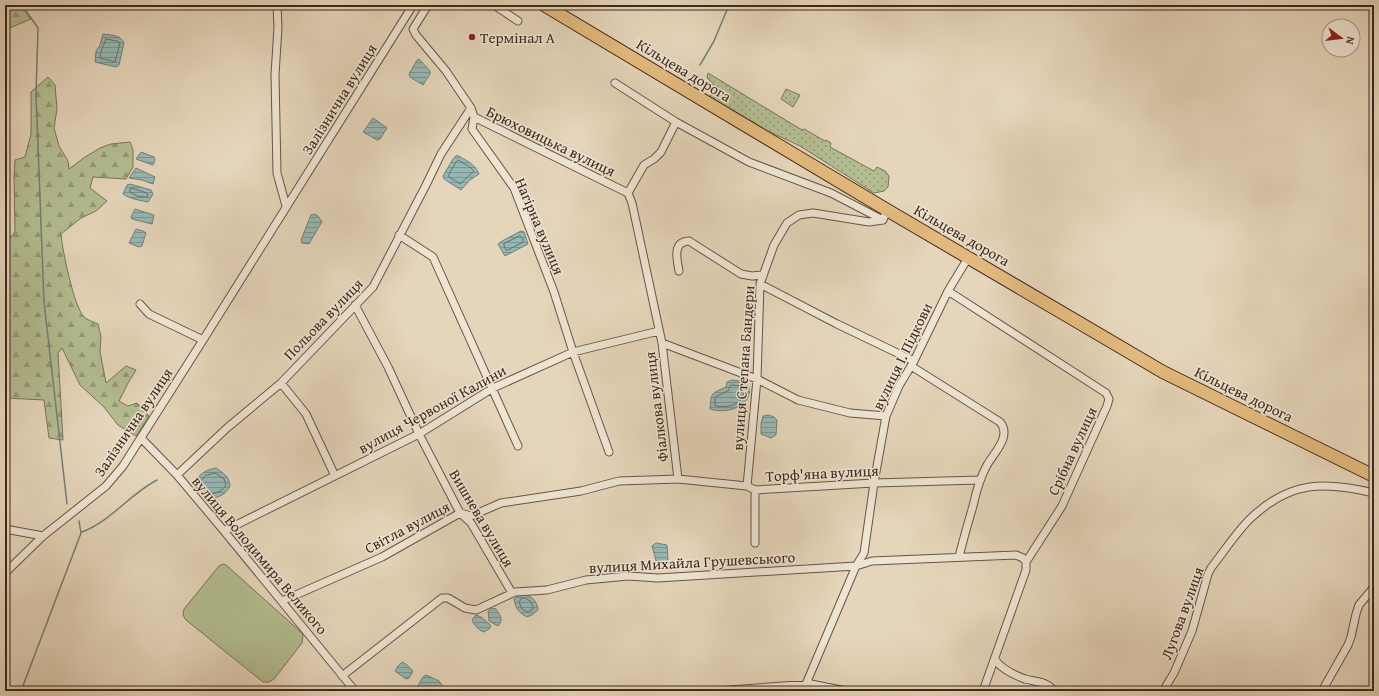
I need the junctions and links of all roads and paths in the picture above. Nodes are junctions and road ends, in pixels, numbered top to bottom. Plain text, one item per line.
1 (276, 5) edge
2 (413, 5) edge
3 (428, 5) edge
4 (494, 5) edge
5 (544, 5) edge
6 (518, 21) dead end
7 (615, 83) dead end
8 (471, 108) junction
9 (474, 117) junction
10 (676, 122) junction
11 (628, 193) junction
12 (286, 206) junction
13 (885, 215) junction
14 (399, 235) junction
15 (968, 258) junction
16 (679, 271) dead end
17 (762, 275) junction
18 (760, 284) junction
19 (948, 291) junction
20 (140, 304) dead end
21 (355, 305) junction
22 (659, 331) junction
23 (203, 340) junction
24 (662, 343) junction
25 (573, 352) junction
26 (913, 363) junction
27 (757, 379) junction
28 (281, 383) junction
29 (493, 388) junction
30 (886, 416) junction
31 (419, 434) junction
32 (141, 438) junction
33 (518, 446) dead end
34 (609, 452) dead end
35 (176, 475) junction
36 (335, 476) junction
37 (1374, 476) edge
38 (678, 479) junction
39 (980, 480) junction
40 (619, 481) joint
41 (874, 484) junction
42 (747, 486) junction
43 (756, 490) junction
44 (1374, 493) edge
45 (460, 513) junction
46 (5, 529) edge
47 (224, 531) junction
48 (43, 536) junction
49 (755, 543) dead end
50 (958, 557) junction
51 (1026, 562) junction
52 (856, 566) junction
53 (5, 573) edge
54 (1374, 586) edge
55 (512, 593) junction
56 (282, 602) junction
57 (995, 660) junction
58 (342, 676) junction
59 (806, 684) junction
60 (355, 691) edge
61 (715, 691) edge
62 (846, 691) edge
63 (984, 691) edge
64 (1054, 691) edge
65 (1163, 691) edge
66 (1322, 691) edge

1 - 12 street, Залізнична вулиця
2 - 12 street, Залізнична вулиця
3 - 8 street, Брюховицька вулиця
4 - 6 street
5 - 13 highway, Кільцева дорога
7 - 10 street
8 - 9 street, Брюховицька вулиця
8 - 14 street, Польова вулиця
9 - 11 street, Брюховицька вулиця
9 - 25 street, Нагірна вулиця
10 - 11 street
10 - 13 street
11 - 22 street, Фіалкова вулиця
12 - 23 street, Залізнична вулиця
13 - 15 highway, Кільцева дорога
13 - 17 street, вулиця Степана Бандери
14 - 21 street, Польова вулиця
14 - 29 street
15 - 19 street, вулиця І. Підкови
15 - 37 highway, Кільцева дорога
16 - 17 street
17 - 18 street, вулиця Степана Бандери
18 - 26 street
18 - 27 street, вулиця Степана Бандери
19 - 26 street, вулиця І. Підкови
19 - 51 street, Срібна вулиця
20 - 23 street
21 - 28 street, Польова вулиця
21 - 31 street, Вишнева вулиця
22 - 24 street, Фіалкова вулиця
22 - 25 street, вулиця Червоної Калини
23 - 32 street, Залізнична вулиця
24 - 27 street
24 - 38 street, Фіалкова вулиця
25 - 29 street, вулиця Червоної Калини
25 - 34 street, Нагірна вулиця
26 - 30 street, вулиця І. Підкови
26 - 39 street
27 - 30 street
27 - 42 street, вулиця Степана Бандери
28 - 35 street, Польова вулиця
28 - 36 street
29 - 31 street, вулиця Червоної Калини
29 - 33 street
30 - 41 street, вулиця І. Підкови
31 - 36 street, вулиця Червоної Калини
31 - 45 street, Вишнева вулиця
32 - 35 street, вулиця Володимира Великого
32 - 48 street, Залізнична вулиця
35 - 47 street, вулиця Володимира Великого
36 - 47 street, вулиця Червоної Калини
38 - 40 street, Торф'яна вулиця
38 - 42 street, Торф'яна вулиця
39 - 41 street, Торф'яна вулиця
39 - 50 street
40 - 45 street, Світла вулиця
41 - 43 street, Торф'яна вулиця
41 - 52 street, вулиця І. Підкови
42 - 43 street, Торф'яна вулиця
43 - 49 street
44 - 65 street, Лугова вулиця
45 - 55 street, Вишнева вулиця
45 - 56 street, Світла вулиця
46 - 48 street
47 - 56 street, вулиця Володимира Великого
48 - 53 street, Залізнична вулиця
50 - 51 street, вулиця Михайла Грушевського
50 - 52 street, вулиця Михайла Грушевського
51 - 57 street, Срібна вулиця
52 - 55 street, вулиця Михайла Грушевського
52 - 59 street, вулиця І. Підкови
54 - 66 street
55 - 58 street, вулиця Михайла Грушевського
56 - 58 street, вулиця Володимира Великого
57 - 63 street, Срібна вулиця
57 - 64 street
58 - 60 street, вулиця Володимира Великого
59 - 61 street
59 - 62 street

